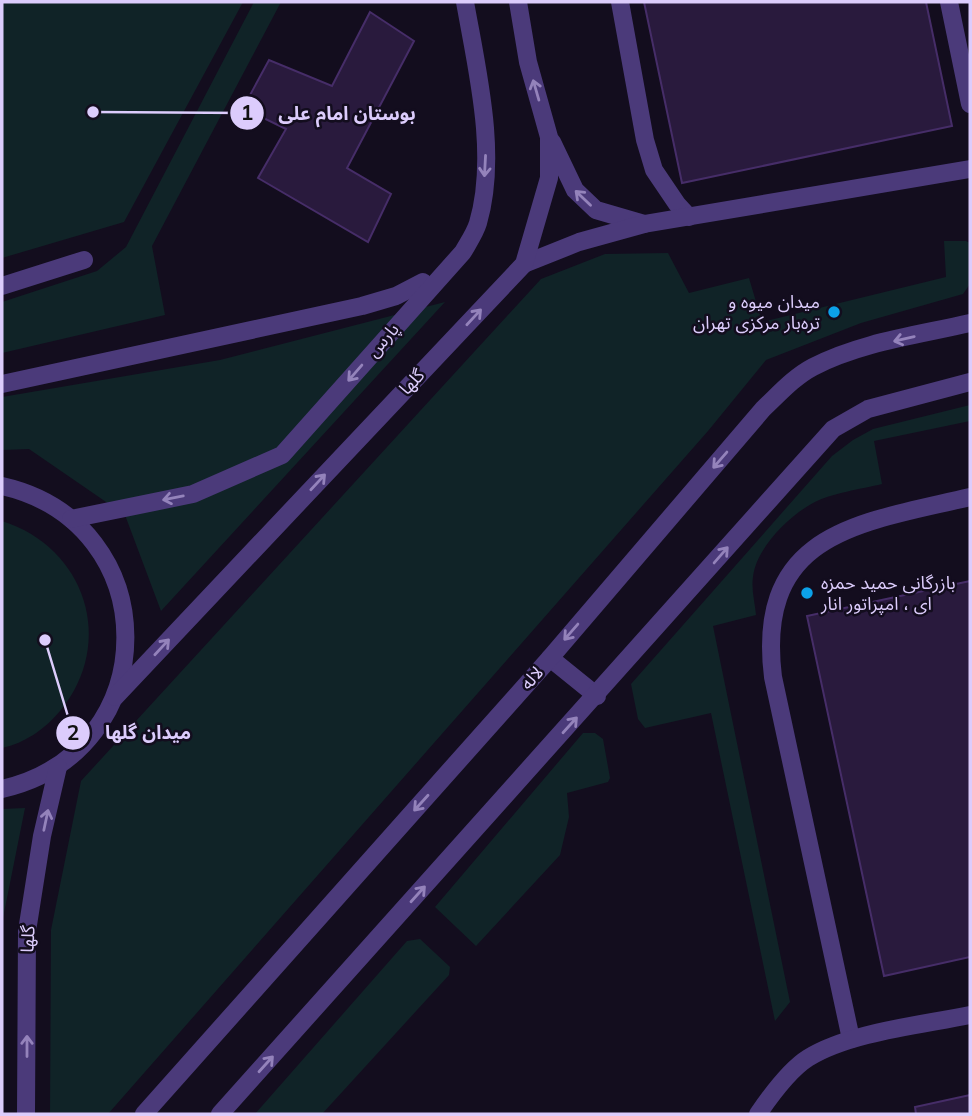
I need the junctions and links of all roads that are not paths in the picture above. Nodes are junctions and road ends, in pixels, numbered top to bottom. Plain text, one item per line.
1 (465, 2) edge
2 (518, 2) edge
3 (620, 2) edge
4 (949, 2) edge
5 (970, 104) edge
6 (549, 137) junction
7 (970, 169) edge
8 (689, 216) junction
9 (644, 224) junction
10 (84, 260) dead end
11 (524, 264) junction
12 (423, 282) dead end
13 (2, 286) edge
14 (970, 323) edge
15 (970, 382) edge
16 (2, 384) edge
17 (2, 486) edge
18 (970, 497) edge
19 (71, 519) junction
20 (550, 658) junction
21 (597, 696) junction
22 (115, 697) junction
23 (58, 767) junction
24 (2, 789) edge
25 (970, 1014) edge
26 (851, 1039) junction
27 (26, 1114) edge
28 (144, 1114) edge
29 (220, 1114) edge
30 (758, 1114) edge

1 -> 19 street, پارس
6 -> 2 street, گلها
3 - 8 street
4 - 5 street
9 -> 6 street
6 - 11 street, گلها
7 - 8 street
8 - 9 street
9 - 11 street
10 - 13 street
22 -> 11 street, گلها
12 - 16 street, پارس
14 -> 20 street, لاله
21 -> 15 street
17 - 19 street
18 - 26 street
19 - 22 street
20 - 21 street
20 -> 28 street, لاله
29 -> 21 street
22 - 23 street
23 - 24 street
27 -> 23 street, گلها
25 - 26 street
26 - 30 street

